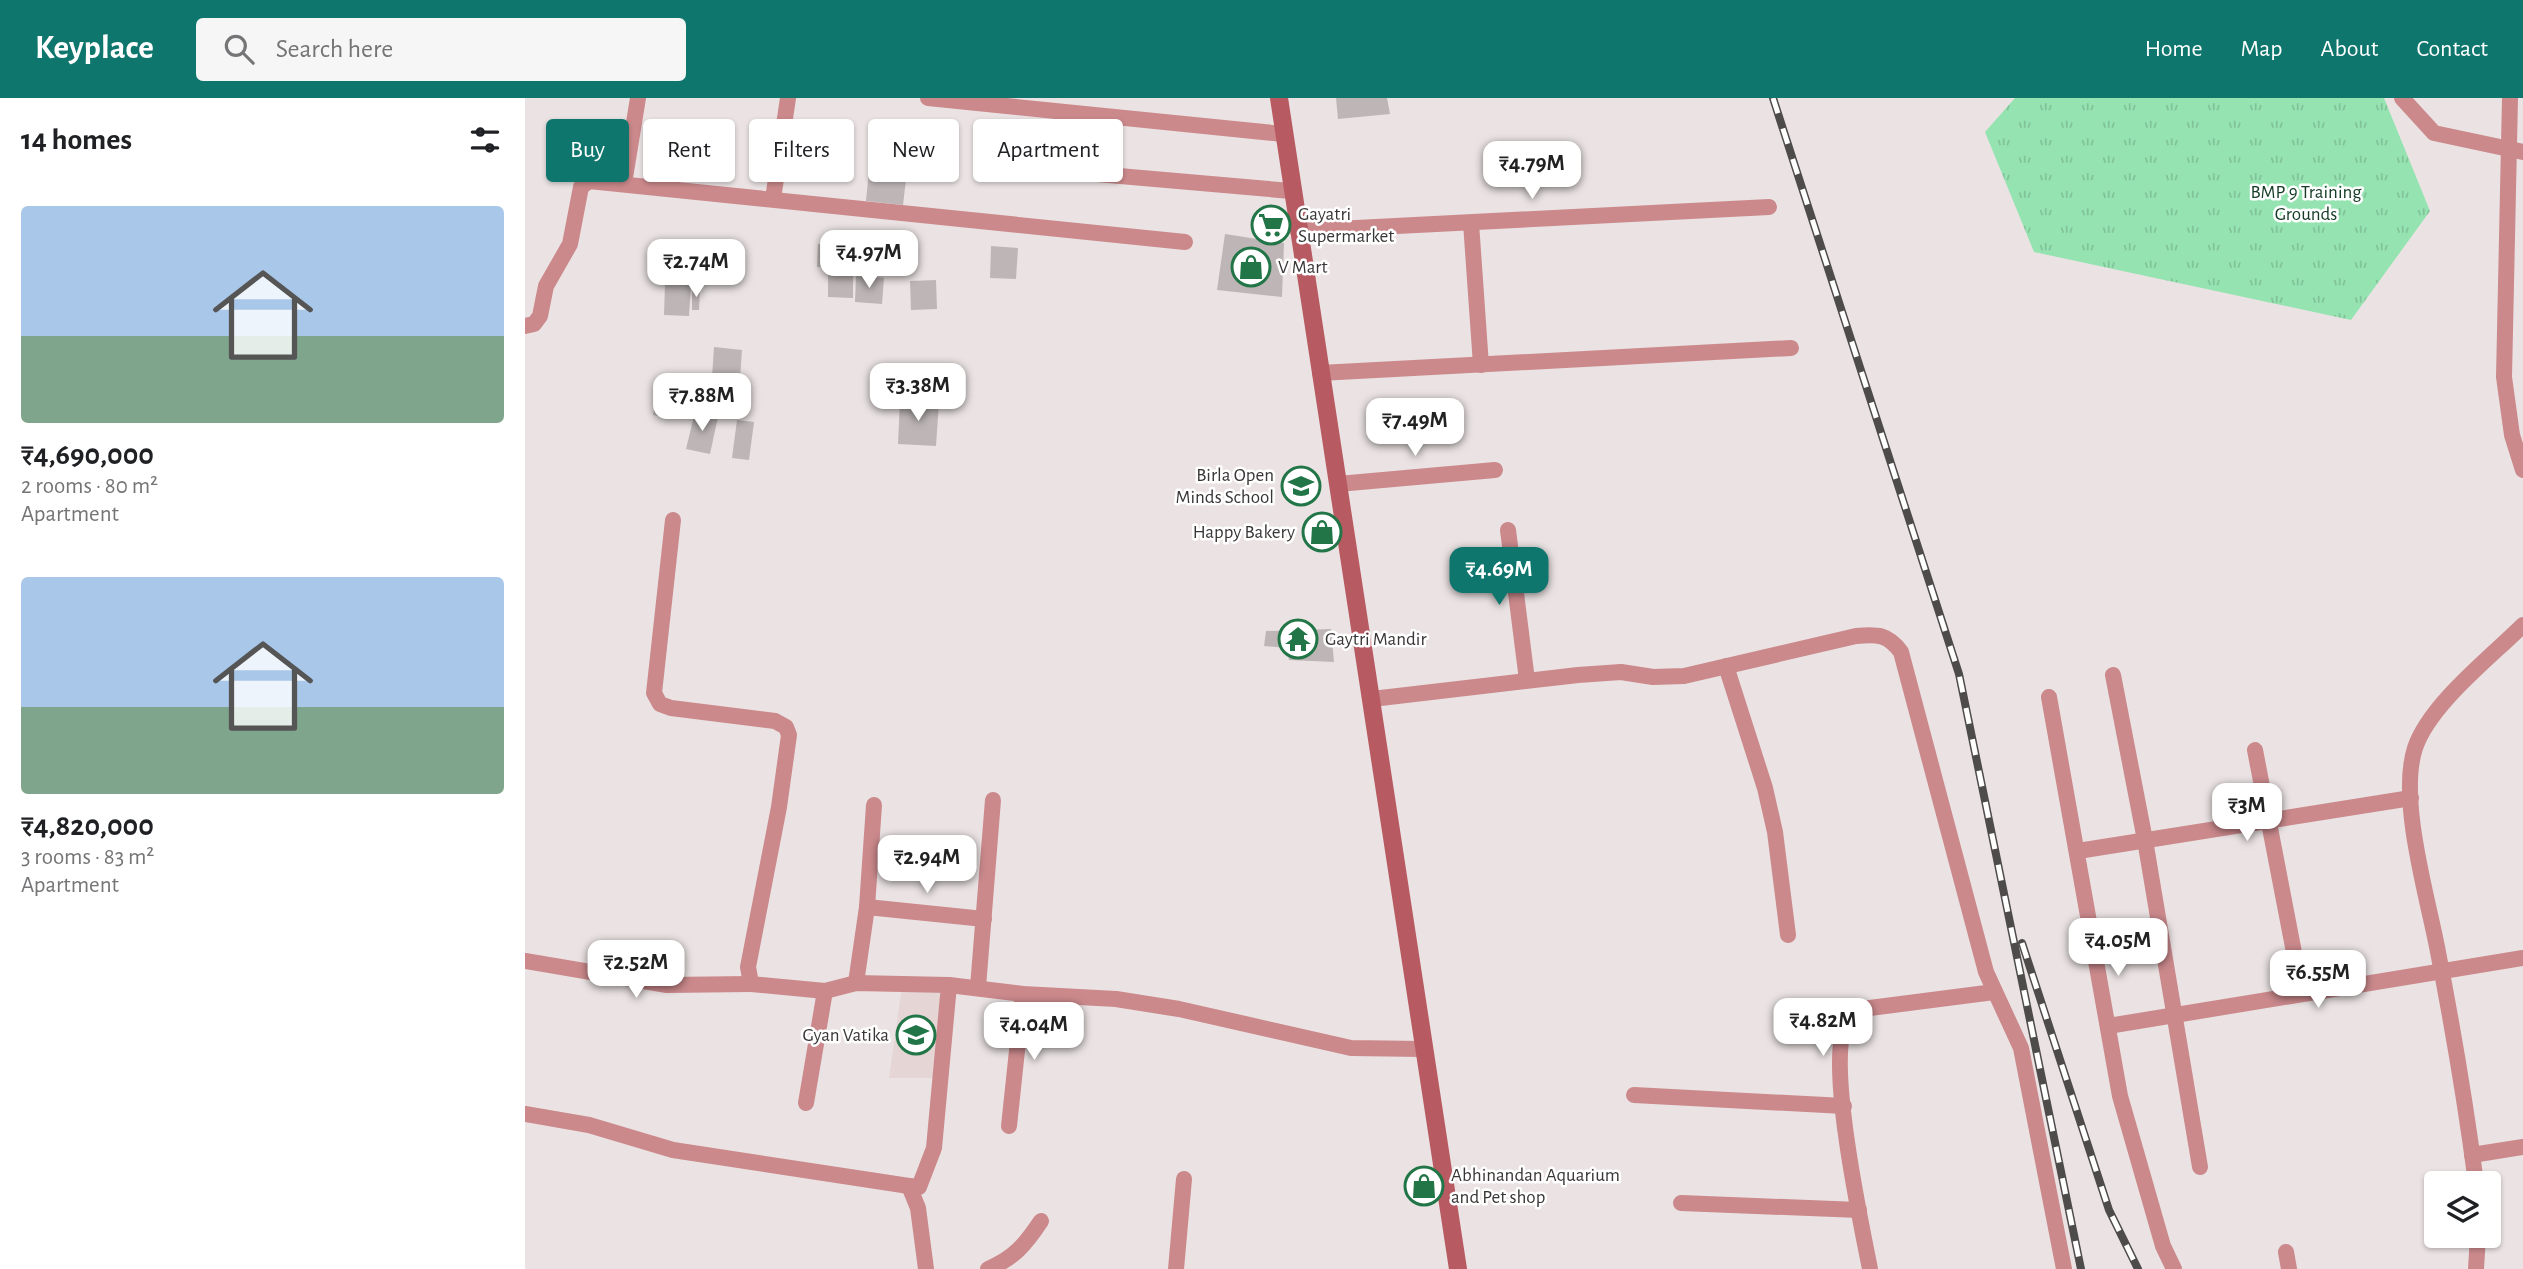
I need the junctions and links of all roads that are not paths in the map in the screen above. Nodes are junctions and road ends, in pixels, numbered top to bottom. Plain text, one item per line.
1 (638, 98) edge
2 (788, 98) edge
3 (928, 98) edge
4 (1279, 98) edge
5 (2402, 98) edge
6 (2510, 98) edge
7 (1003, 103) edge
8 (1283, 134) junction
9 (2515, 152) edge
10 (1123, 176) edge
11 (624, 184) junction
12 (1291, 191) junction
13 (773, 199) junction
14 (1769, 207) dead end
15 (1471, 223) junction
16 (1298, 231) junction
17 (1185, 242) dead end
18 (525, 326) edge
19 (1791, 348) dead end
20 (1481, 365) junction
21 (1320, 373) junction
22 (1495, 470) dead end
23 (2523, 470) edge
24 (1338, 484) junction
25 (673, 520) dead end
26 (1508, 530) dead end
27 (2523, 625) edge
28 (1726, 666) junction
29 (2113, 674) dead end
30 (1527, 680) junction
31 (2049, 697) dead end
32 (1372, 699) junction
33 (2255, 750) dead end
34 (2411, 798) junction
35 (993, 800) dead end
36 (874, 805) dead end
37 (2270, 820) junction
38 (2145, 840) junction
39 (2078, 851) junction
40 (867, 907) junction
41 (984, 919) junction
42 (1788, 936) dead end
43 (2523, 958) edge
44 (525, 961) edge
45 (2442, 972) junction
46 (856, 983) junction
47 (751, 984) junction
48 (949, 985) junction
49 (978, 987) junction
50 (825, 991) junction
51 (1994, 992) junction
52 (1023, 993) junction
53 (2302, 994) junction
54 (2173, 1014) junction
55 (2108, 1026) junction
56 (1422, 1049) junction
57 (1634, 1095) dead end
58 (806, 1103) dead end
59 (1844, 1106) junction
60 (525, 1114) edge
61 (1009, 1126) dead end
62 (2523, 1147) edge
63 (2472, 1155) junction
64 (2200, 1167) dead end
65 (2474, 1171) edge
66 (1184, 1178) dead end
67 (909, 1186) junction
68 (1681, 1203) dead end
69 (1859, 1210) junction
70 (1041, 1221) dead end
71 (2477, 1248) edge
72 (2286, 1252) dead end
73 (926, 1269) edge
74 (988, 1269) edge
75 (1176, 1269) edge
76 (1458, 1269) edge
77 (1870, 1269) edge
78 (2064, 1269) edge
79 (2174, 1269) edge
80 (2289, 1269) edge
81 (2476, 1269) edge

1 - 11 street
2 - 13 street
3 - 7 street
4 - 8 main road
5 - 9 street
6 - 9 street
7 - 8 street
8 - 12 main road
9 - 23 street
10 - 12 street
11 - 13 street
11 - 18 street
12 - 16 main road
13 - 17 street
14 - 15 street
15 - 16 street
15 - 20 street
16 - 21 main road
19 - 20 street
20 - 21 street
21 - 24 main road
22 - 24 street
24 - 32 main road
25 - 47 street
26 - 30 street
27 - 34 street
28 - 30 street
28 - 42 street
28 - 51 street
29 - 38 street
30 - 32 street
31 - 39 street
32 - 56 main road
33 - 37 street
34 - 37 street
34 - 45 street
35 - 41 street
36 - 40 street
37 - 38 street
37 - 53 street
38 - 39 street
38 - 54 street
39 - 55 street
40 - 41 street
40 - 46 street
41 - 49 street
43 - 45 street
44 - 47 street
45 - 53 street
45 - 63 street
46 - 48 street
46 - 50 street
47 - 50 street
48 - 49 street
48 - 67 street
49 - 52 street
50 - 58 street
51 - 59 street
51 - 78 street
52 - 56 street
52 - 61 street
53 - 54 street
54 - 55 street
54 - 64 street
55 - 79 street
56 - 76 main road
57 - 59 street
59 - 69 street
60 - 67 street
62 - 63 street
63 - 65 street
66 - 75 street
67 - 73 street
68 - 69 street
69 - 77 street
70 - 74 street
71 - 81 street
72 - 80 street

